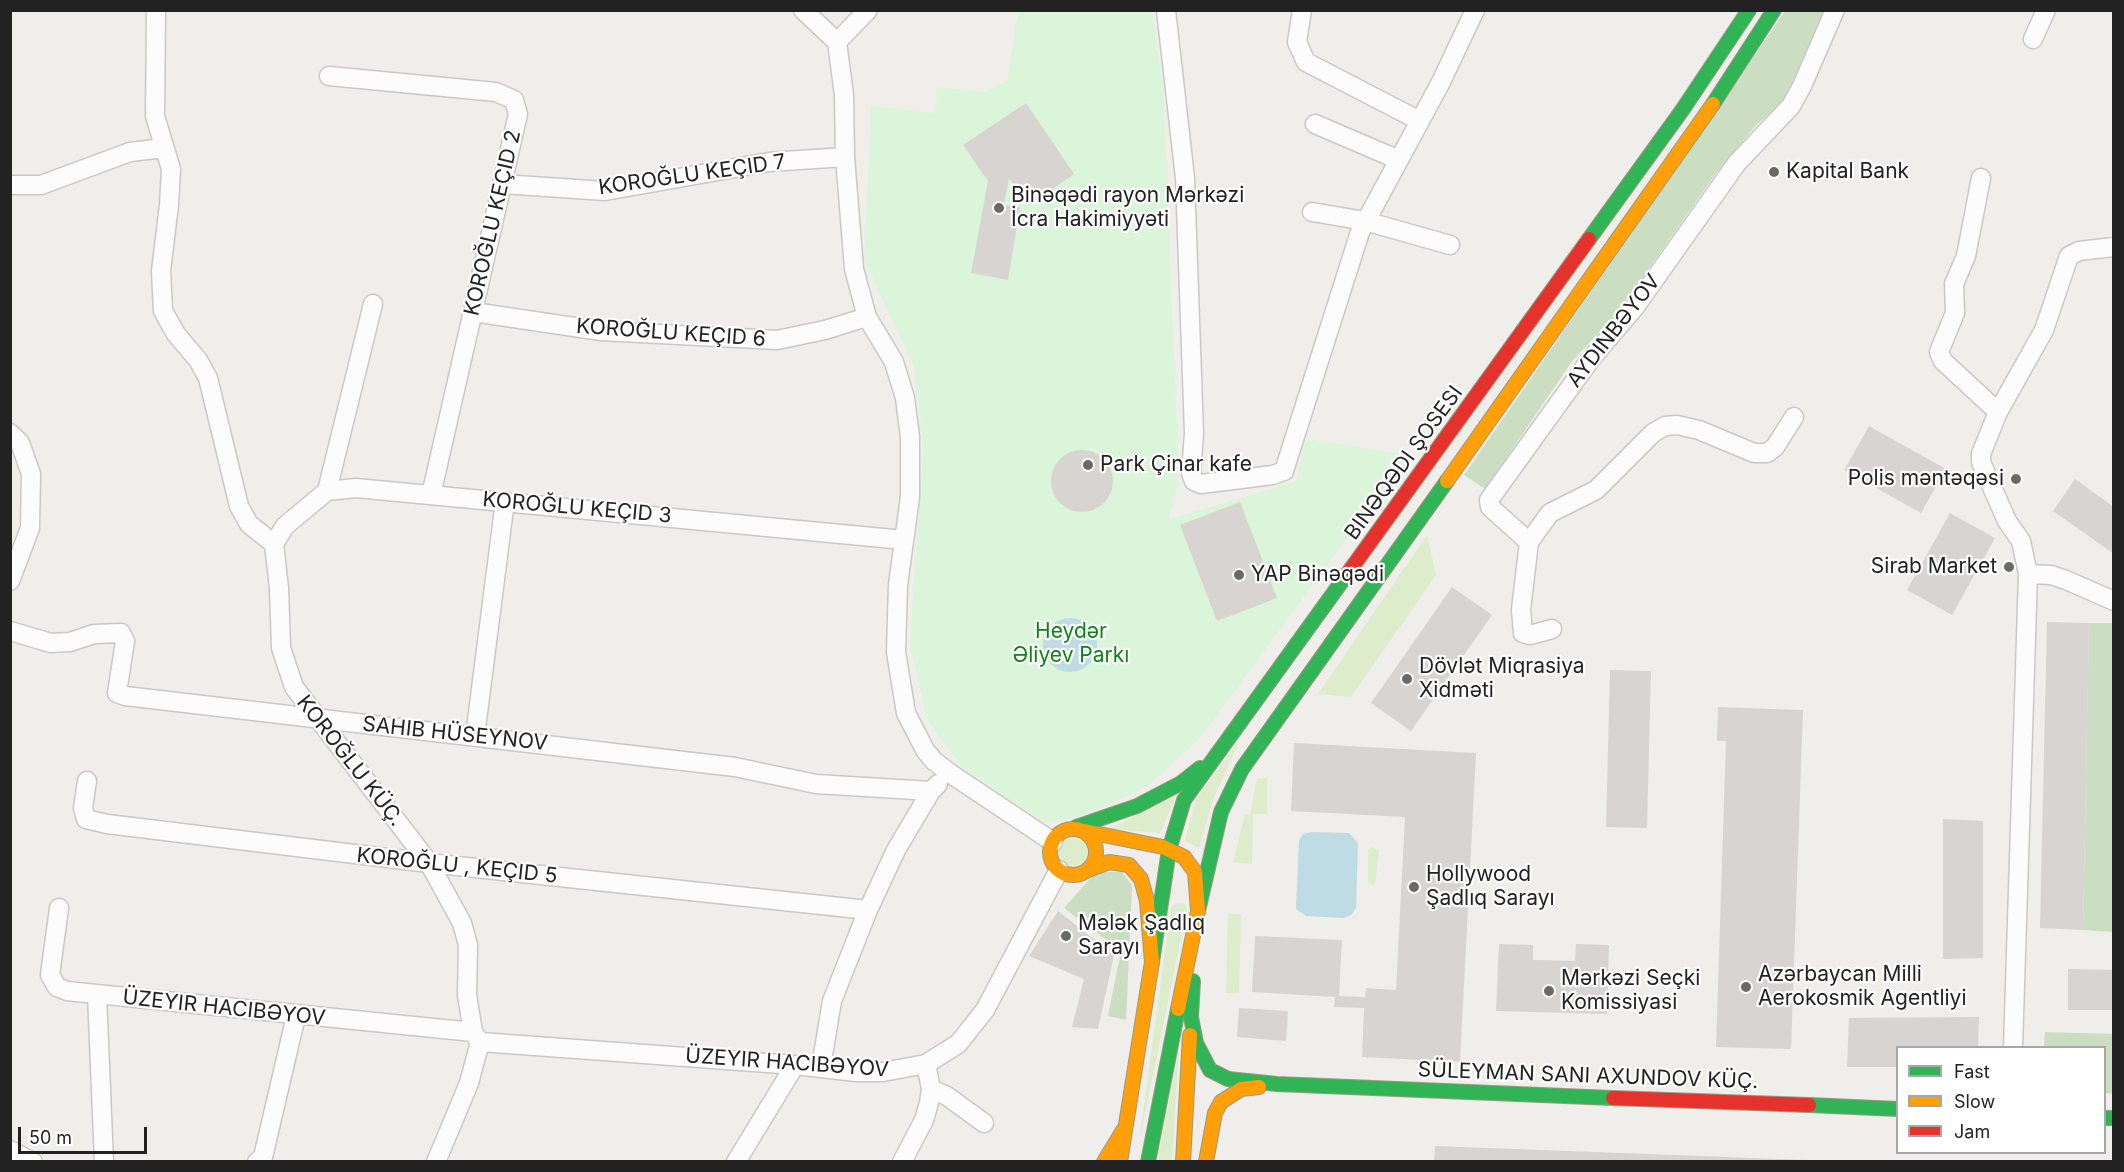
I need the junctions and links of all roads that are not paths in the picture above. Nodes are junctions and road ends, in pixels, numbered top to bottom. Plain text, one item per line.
1 (156, 10) edge
2 (803, 10) edge
3 (868, 10) edge
4 (1166, 10) edge
5 (1302, 10) edge
6 (1475, 10) edge
7 (1749, 10) edge
8 (1774, 10) edge
9 (1835, 10) edge
10 (2046, 10) edge
11 (2033, 39) dead end
12 (837, 42) junction
13 (329, 76) dead end
14 (1420, 121) junction
15 (1315, 124) dead end
16 (164, 148) junction
17 (845, 158) junction
18 (1399, 160) junction
19 (1981, 178) dead end
20 (502, 184) junction
21 (10, 185) edge
22 (1312, 212) dead end
23 (1365, 221) junction
24 (1450, 244) dead end
25 (2114, 247) edge
26 (373, 304) dead end
27 (473, 312) junction
28 (867, 317) junction
29 (1998, 412) junction
30 (1794, 417) dead end
31 (10, 433) edge
32 (327, 491) junction
33 (431, 495) junction
34 (505, 501) junction
35 (904, 540) junction
36 (1529, 542) junction
37 (274, 544) junction
38 (2028, 574) junction
39 (10, 581) edge
40 (2114, 601) edge
41 (1552, 629) dead end
42 (10, 631) edge
43 (316, 718) junction
44 (475, 736) junction
45 (1215, 756) junction
46 (951, 774) junction
47 (87, 781) dead end
48 (931, 791) junction
49 (1074, 830) junction
50 (1053, 842) junction
51 (1169, 850) junction
52 (429, 863) junction
53 (1059, 870) junction
54 (1088, 870) junction
55 (59, 908) dead end
56 (867, 910) junction
57 (1198, 911) junction
58 (1195, 930) junction
59 (1152, 962) junction
60 (97, 994) junction
61 (296, 1016) junction
62 (1191, 1017) junction
63 (477, 1037) junction
64 (2013, 1046) edge
65 (926, 1064) junction
66 (795, 1065) junction
67 (821, 1067) junction
68 (1277, 1084) junction
69 (931, 1089) junction
70 (1896, 1109) edge
71 (984, 1123) dead end
72 (1127, 1125) junction
73 (10, 1150) edge
74 (33, 1161) edge
75 (104, 1161) edge
76 (257, 1161) edge
77 (436, 1161) edge
78 (736, 1161) edge
79 (902, 1161) edge
80 (1104, 1161) edge
81 (1120, 1161) edge
82 (1148, 1161) edge
83 (1183, 1161) edge
84 (1206, 1161) edge

1 - 16 street
2 - 12 street
3 - 12 street
4 - 23 street
5 - 14 street
6 - 14 street
7 - 45 main road, BINƏQƏDI ŞOSESI
8 - 57 main road, BINƏQƏDI ŞOSESI
9 - 36 street
10 - 11 street
12 - 17 street
13 - 20 street, KOROĞLU KEÇID 2
14 - 18 street
15 - 18 street
16 - 21 street
16 - 37 street
17 - 20 street, KOROĞLU KEÇID 7
17 - 28 street
18 - 23 street
19 - 29 street
20 - 27 street, KOROĞLU KEÇID 2
22 - 23 street
23 - 24 street
25 - 29 street
26 - 32 street
27 - 28 street, KOROĞLU KEÇID 6
27 - 33 street, KOROĞLU KEÇID 2
28 - 35 street
29 - 38 street
30 - 36 street
31 - 39 street
32 - 33 street, KOROĞLU KEÇID 3
32 - 37 street
33 - 34 street, KOROĞLU KEÇID 3
34 - 35 street, KOROĞLU KEÇID 3
34 - 44 street
35 - 46 street
36 - 41 street
37 - 43 street, KOROĞLU KÜÇ.
38 - 40 street
38 - 64 street
42 - 43 street, SAHIB HÜSEYNOV
43 - 44 street, SAHIB HÜSEYNOV
43 - 52 street, KOROĞLU KÜÇ.
44 - 48 street, SAHIB HÜSEYNOV
45 - 49 main road
45 - 51 main road, BINƏQƏDI ŞOSESI
46 - 48 street
46 - 50 street
47 - 52 street, KOROĞLU , KEÇID 5
48 - 56 street
49 - 50 main road
49 - 51 main road
49 - 54 main road
50 - 53 main road
51 - 57 main road
51 - 59 main road, BINƏQƏDI ŞOSESI
52 - 56 street, KOROĞLU , KEÇID 5
52 - 63 street, KOROĞLU KÜÇ.
53 - 54 main road
53 - 65 street
54 - 59 main road
55 - 60 street
56 - 67 street
57 - 58 main road
58 - 62 main road
58 - 82 main road
59 - 72 main road
60 - 61 street
60 - 75 street
61 - 63 street
61 - 76 street
62 - 68 main road
62 - 83 main road
63 - 66 street
63 - 77 street, KOROĞLU KÜÇ.
65 - 67 street
65 - 69 street
66 - 67 street
66 - 78 street
68 - 70 main road, SÜLEYMAN SANI AXUNDOV KÜÇ.
68 - 84 main road
69 - 71 street
69 - 79 street
72 - 80 main road
72 - 81 main road
73 - 74 street

